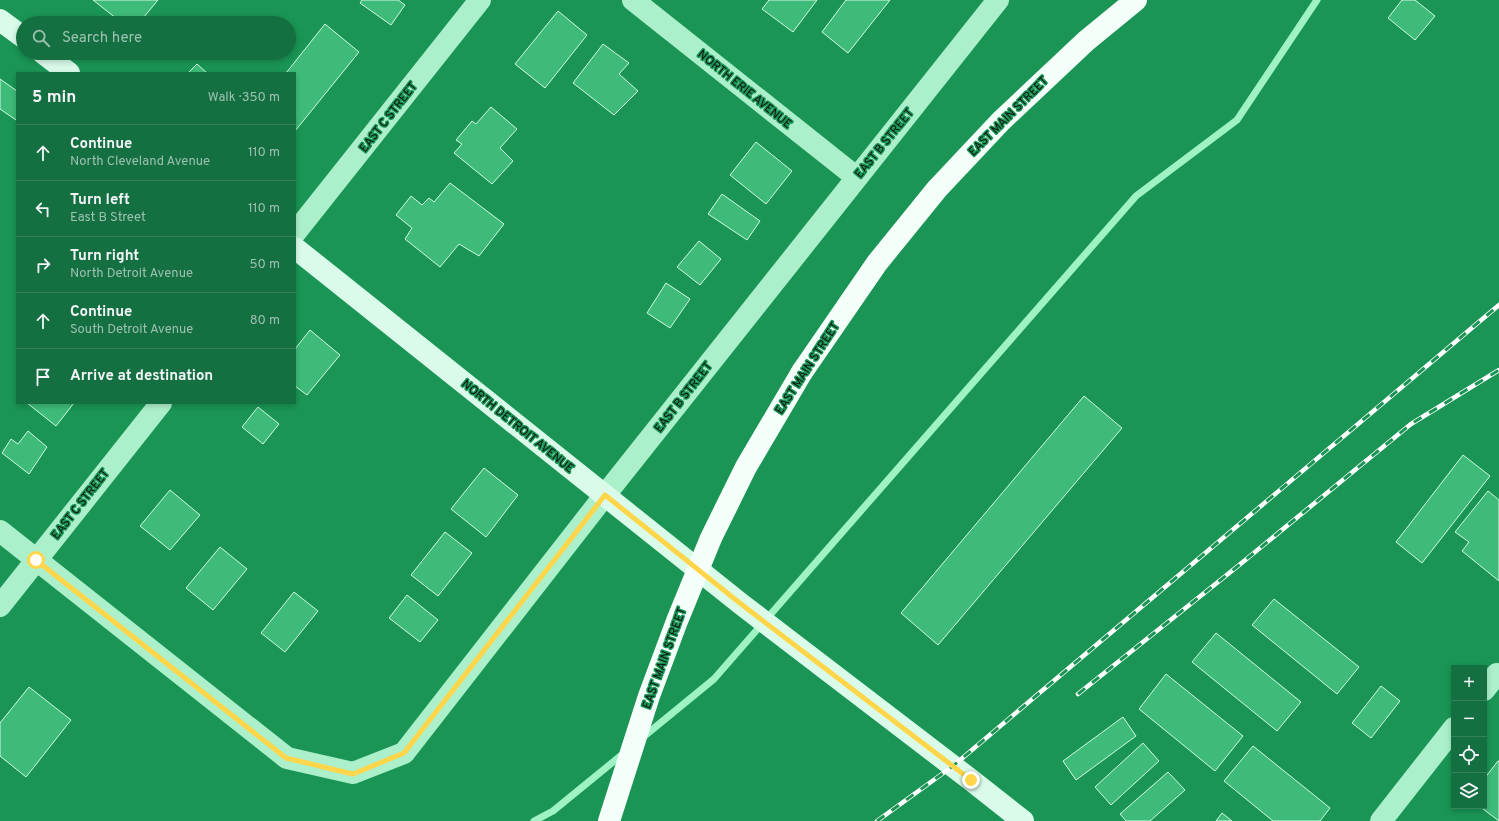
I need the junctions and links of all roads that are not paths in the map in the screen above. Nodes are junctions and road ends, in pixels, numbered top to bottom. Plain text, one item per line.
1 (480, 0) edge
2 (633, 0) edge
3 (998, 0) edge
4 (1136, 0) edge
5 (0, 20) edge
6 (16, 32) edge
7 (52, 60) edge
8 (68, 72) edge
9 (856, 177) junction
10 (296, 232) edge
11 (296, 249) edge
12 (160, 404) edge
13 (605, 495) junction
14 (0, 531) edge
15 (36, 560) junction
16 (0, 606) edge
17 (1451, 732) edge
18 (609, 821) edge
19 (1023, 821) edge
20 (1381, 821) edge

1 - 10 street, EAST C STREET
2 - 9 street, NORTH ERIE AVENUE
3 - 9 street, EAST B STREET
4 - 18 main road, EAST MAIN STREET, bridge
5 - 6 street
7 - 8 street
9 - 13 street, EAST B STREET
11 - 13 street, NORTH DETROIT AVENUE
12 - 15 street, EAST C STREET
13 - 15 street, EAST B STREET
13 - 19 street, NORTH DETROIT AVENUE
14 - 15 street
15 - 16 street, EAST C STREET
17 - 20 street

